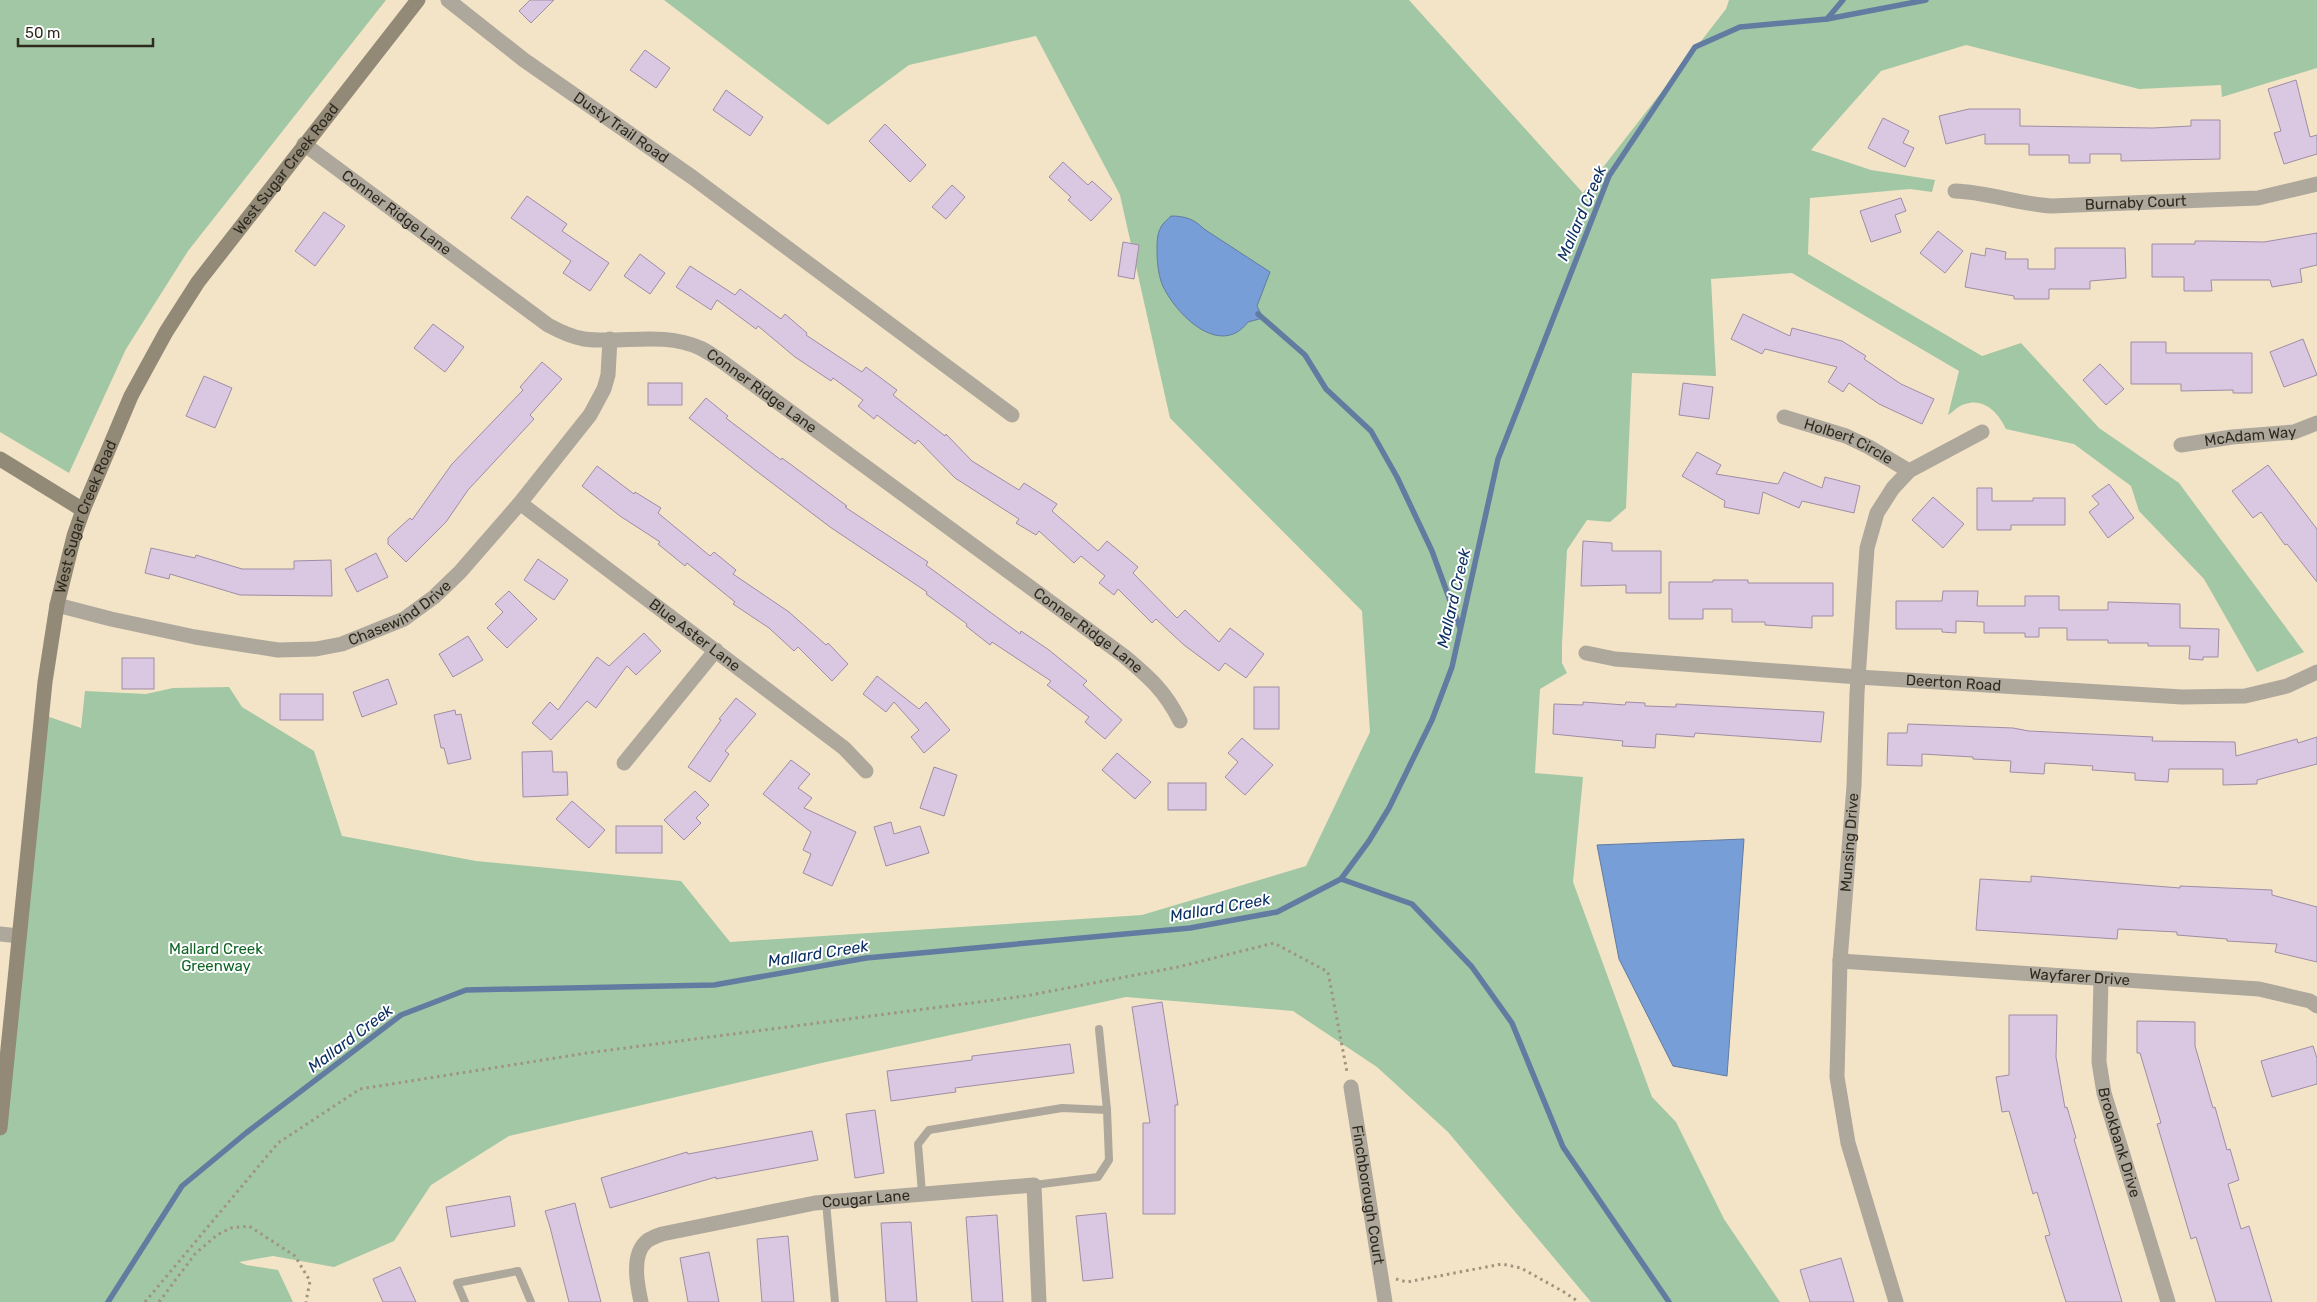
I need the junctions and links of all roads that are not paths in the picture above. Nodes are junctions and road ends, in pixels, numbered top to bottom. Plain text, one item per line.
1 (418, 0) edge
2 (448, 0) edge
3 (304, 144) junction
4 (2317, 184) edge
5 (1955, 191) dead end
6 (610, 339) junction
7 (1012, 415) dead end
8 (1784, 417) dead end
9 (2317, 423) edge
10 (1982, 432) dead end
11 (2181, 445) dead end
12 (0, 459) edge
13 (1909, 471) junction
14 (520, 503) junction
15 (82, 510) junction
16 (57, 605) junction
17 (716, 650) junction
18 (1586, 652) dead end
19 (2317, 672) edge
20 (1858, 677) junction
21 (1180, 721) dead end
22 (624, 763) dead end
23 (866, 771) dead end
24 (0, 934) edge
25 (19, 936) junction
26 (1840, 961) junction
27 (2101, 979) junction
28 (2317, 1006) edge
29 (1099, 1029) dead end
30 (1350, 1087) road end
31 (1107, 1110) junction
32 (0, 1128) edge
33 (1034, 1185) junction
34 (922, 1193) junction
35 (826, 1202) junction
36 (465, 1302) edge
37 (531, 1302) edge
38 (641, 1302) edge
39 (835, 1302) edge
40 (1039, 1302) edge
41 (1385, 1302) edge
42 (1896, 1302) edge
43 (2168, 1302) edge

1 - 3 main road, West Sugar Creek Road
2 - 7 street, Dusty Trail Road
3 - 6 street, Conner Ridge Lane
3 - 15 main road, West Sugar Creek Road
4 - 5 street, Burnaby Court
6 - 14 street, Chasewind Drive
6 - 21 street, Conner Ridge Lane
8 - 13 street, Holbert Circle
9 - 11 street, McAdam Way
10 - 13 street, Munsing Drive
12 - 15 main road
13 - 20 street, Munsing Drive
14 - 16 street, Chasewind Drive
14 - 17 street, Blue Aster Lane
15 - 16 main road, West Sugar Creek Road
16 - 25 main road, West Sugar Creek Road
17 - 22 street
17 - 23 street, Blue Aster Lane
18 - 20 street, Deerton Road
19 - 20 street, Deerton Road
20 - 26 street, Munsing Drive
24 - 25 street
25 - 32 main road, West Sugar Creek Road
26 - 27 street, Wayfarer Drive
26 - 42 street, Munsing Drive
27 - 28 street, Wayfarer Drive
27 - 43 street, Brookbank Drive
29 - 31 lane
30 - 41 street, Finchborough Court
31 - 33 lane
31 - 34 lane
33 - 34 street, Cougar Lane
33 - 40 street
34 - 35 street, Cougar Lane
35 - 38 street, Cougar Lane
35 - 39 lane
36 - 37 lane

